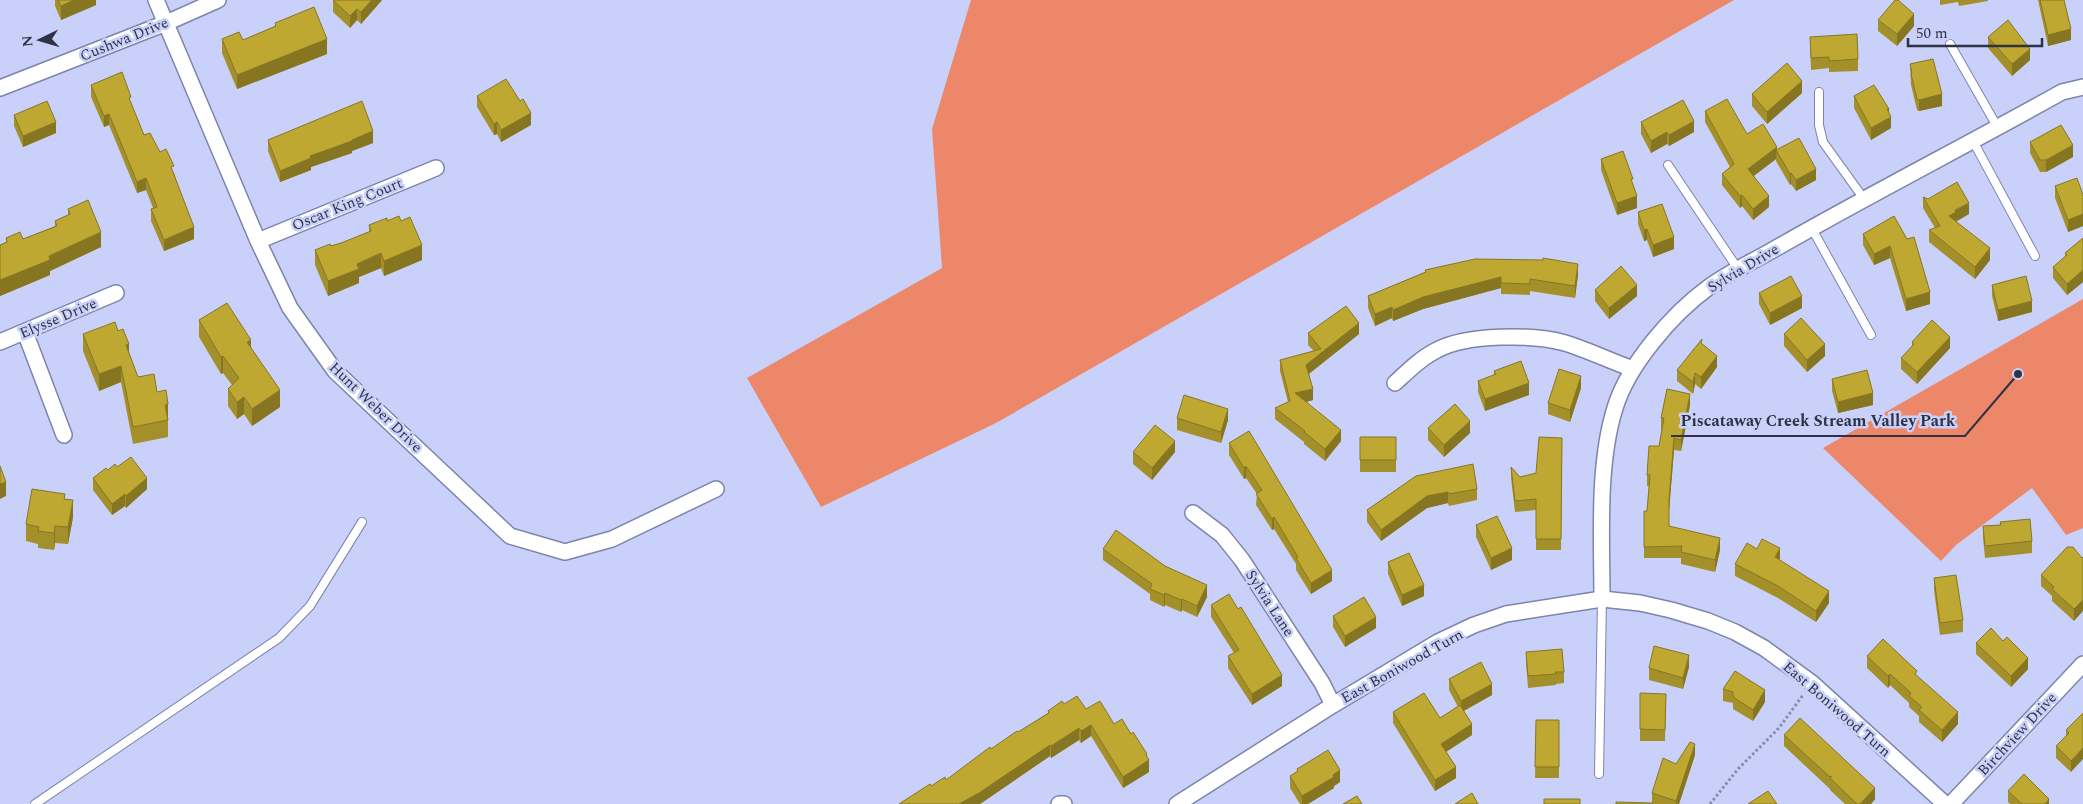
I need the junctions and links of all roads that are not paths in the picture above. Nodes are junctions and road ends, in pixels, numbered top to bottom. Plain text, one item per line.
1 (156, 0) edge
2 (218, 0) edge
3 (166, 23) junction
4 (1950, 44) dead end
5 (2083, 87) edge
6 (0, 88) edge
7 (1819, 92) dead end
8 (1998, 128) junction
9 (1973, 141) junction
10 (1668, 165) dead end
11 (436, 168) dead end
12 (1864, 199) junction
13 (1811, 227) junction
14 (258, 241) junction
15 (2035, 256) dead end
16 (1738, 269) junction
17 (116, 293) dead end
18 (25, 332) junction
19 (1871, 335) dead end
20 (0, 342) edge
21 (1632, 369) junction
22 (1395, 383) dead end
23 (64, 435) dead end
24 (716, 489) dead end
25 (1193, 514) dead end
26 (362, 522) dead end
27 (1602, 599) junction
28 (2083, 664) edge
29 (1333, 705) junction
30 (1599, 774) dead end
31 (35, 804) edge
32 (1059, 804) edge
33 (1064, 804) edge
34 (1177, 804) edge
35 (1945, 804) edge
36 (1951, 804) edge

1 - 3 street, Hunt Weber Drive
2 - 3 street, Cushwa Drive
3 - 6 street, Cushwa Drive
3 - 14 street, Hunt Weber Drive
4 - 8 lane
5 - 8 street, Sylvia Drive
7 - 12 lane
8 - 9 street, Sylvia Drive
9 - 12 street, Sylvia Drive
9 - 15 lane
10 - 16 lane
11 - 14 street, Oscar King Court
12 - 13 street, Sylvia Drive
13 - 16 street, Sylvia Drive
13 - 19 lane
14 - 24 street, Hunt Weber Drive
16 - 21 street, Sylvia Drive
17 - 18 street, Elysse Drive
18 - 20 street, Elysse Drive
18 - 23 street
21 - 22 street
21 - 27 street, Sylvia Drive
25 - 29 street, Sylvia Lane
26 - 31 lane
27 - 29 street, East Boniwood Turn
27 - 30 lane
27 - 35 street, East Boniwood Turn
28 - 36 street, Birchview Drive
29 - 34 street, East Boniwood Turn
32 - 33 street

